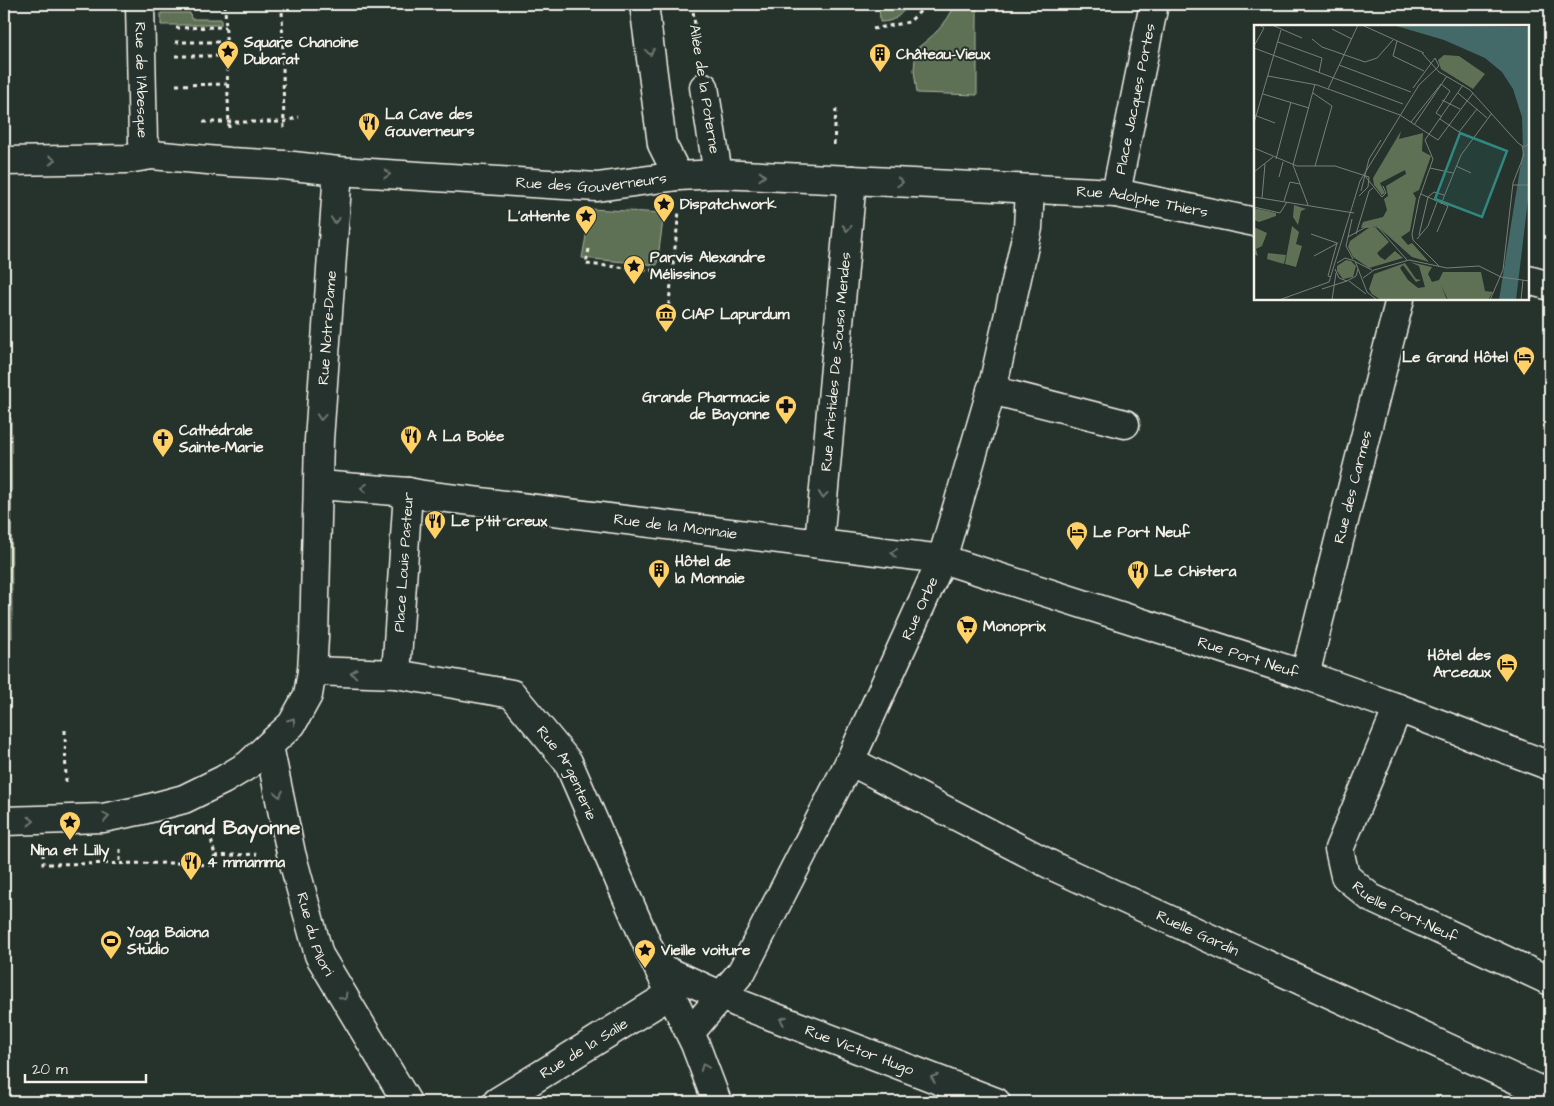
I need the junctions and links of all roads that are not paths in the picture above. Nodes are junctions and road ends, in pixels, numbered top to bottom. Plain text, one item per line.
1 (644, 4) edge
2 (1154, 4) edge
3 (140, 32) edge
4 (704, 87) road end
5 (152, 155) junction
6 (4, 161) edge
7 (338, 172) junction
8 (718, 174) junction
9 (678, 176) junction
10 (852, 180) junction
11 (1030, 189) junction
12 (1116, 193) junction
13 (1254, 222) edge
14 (1529, 280) edge
15 (1550, 286) edge
16 (1400, 300) edge
17 (991, 390) junction
18 (1125, 424) dead end
19 (319, 485) junction
20 (408, 492) junction
21 (819, 543) junction
22 (942, 559) junction
23 (312, 671) junction
24 (396, 674) junction
25 (1305, 675) junction
26 (1398, 708) junction
27 (269, 746) junction
28 (850, 760) junction
29 (1550, 766) edge
30 (4, 821) edge
31 (658, 967) junction
32 (1550, 981) edge
33 (671, 994) junction
34 (722, 996) junction
35 (690, 1033) junction
36 (1550, 1095) edge
37 (407, 1102) edge
38 (497, 1102) edge
39 (717, 1102) edge
40 (996, 1102) edge

1 -> 9 street
2 - 12 street, Place Jacques Portes
3 - 5 street, Rue de l'Abesque
4 - 8 street, Allée de la Poterne
6 -> 5 street, Rue des Gouverneurs
5 - 7 street, Rue des Gouverneurs
7 -> 9 street, Rue des Gouverneurs
7 -> 19 street, Rue Notre-Dame
8 - 9 street, Rue des Gouverneurs
8 -> 10 street, Rue des Gouverneurs
10 -> 11 street, Rue des Gouverneurs
10 -> 21 street, Rue Aristides De Sousa Mendes
11 - 12 street, Rue Adolphe Thiers
11 - 17 street, Rue Orbe
12 - 13 street, Rue Adolphe Thiers
14 - 15 street
16 - 25 street, Rue des Carmes
17 - 18 street
17 - 22 street, Rue Orbe
20 -> 19 street, Place Louis Pasteur
19 - 23 street
20 - 21 street, Rue de la Monnaie
20 - 24 street, Place Louis Pasteur
22 -> 21 street, Rue de la Monnaie
22 - 25 street, Rue Port Neuf
22 - 28 street, Rue Orbe
24 -> 23 street
27 -> 23 street
24 - 31 street, Rue Argenterie
25 - 26 street, Rue Port Neuf
26 - 29 street, Rue Port Neuf
26 - 32 street, Ruelle Port-Neuf
30 -> 27 street
27 -> 37 street, Rue du Pilori
28 - 34 street, Rue Orbe
28 - 36 street, Ruelle Gardin
31 - 33 street, Rue Argenterie
31 - 34 street, Rue Victor Hugo
33 - 35 street, Rue Argenterie
33 - 38 street, Rue de la Salie
34 - 35 street, Rue Orbe
40 -> 34 street, Rue Victor Hugo
39 -> 35 street, Rue Argenterie

